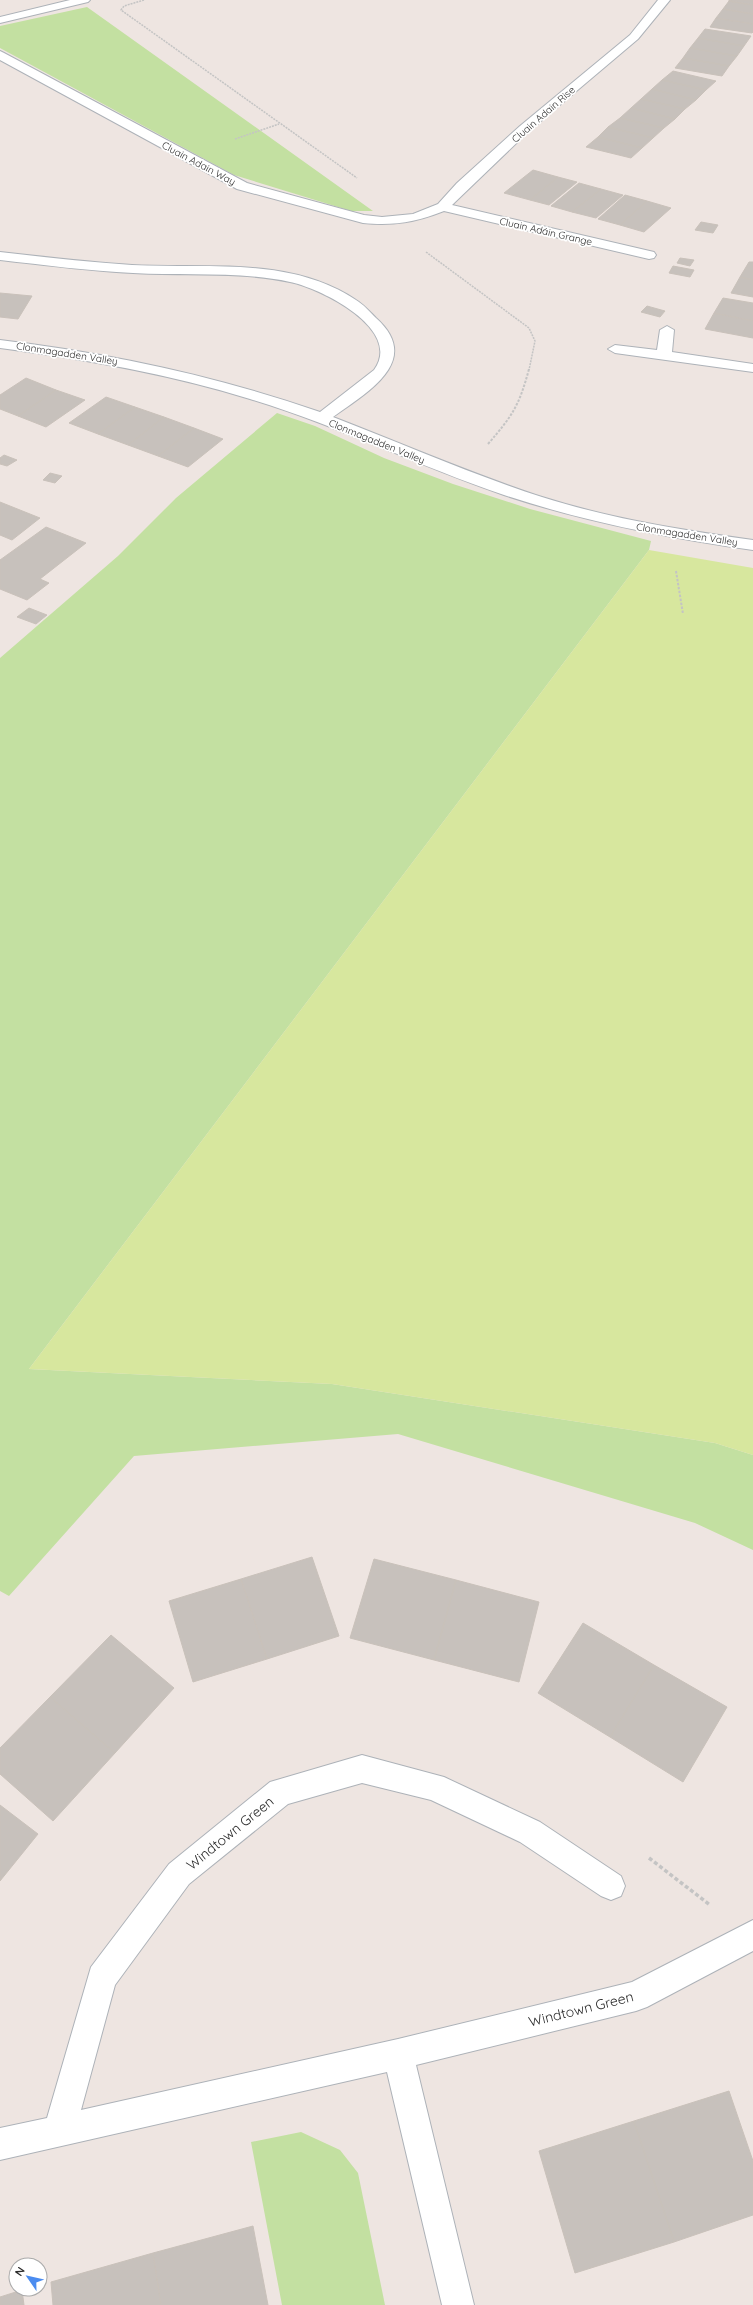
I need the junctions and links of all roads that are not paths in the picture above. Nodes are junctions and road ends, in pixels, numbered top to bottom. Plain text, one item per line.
1 (84, 0) edge
2 (664, 0) edge
3 (0, 20) edge
4 (0, 55) edge
5 (443, 207) junction
6 (415, 218) joint
7 (649, 255) dead end
8 (0, 256) edge
9 (667, 330) dead end
10 (0, 344) edge
11 (616, 349) dead end
12 (664, 354) junction
13 (753, 368) edge
14 (321, 419) junction
15 (753, 545) edge
16 (611, 1886) road end
17 (752, 1936) edge
18 (398, 2054) junction
19 (59, 2132) junction
20 (0, 2144) edge
21 (458, 2305) edge

1 - 3 street
2 - 5 street, Cluain Adain Rise
4 - 6 street, Cluain Adain Way
5 - 6 street, Cluain Adain Rise
5 - 7 street, Cluain Adáin Grange
8 - 14 street
9 - 12 street
10 - 14 street, Clonmagadden Valley
11 - 12 street
12 - 13 street
14 - 15 street, Clonmagadden Valley
16 - 19 street, Windtown Green
17 - 18 street, Windtown Green
18 - 19 street, Windtown Green
18 - 21 street
19 - 20 street, Windtown Green

